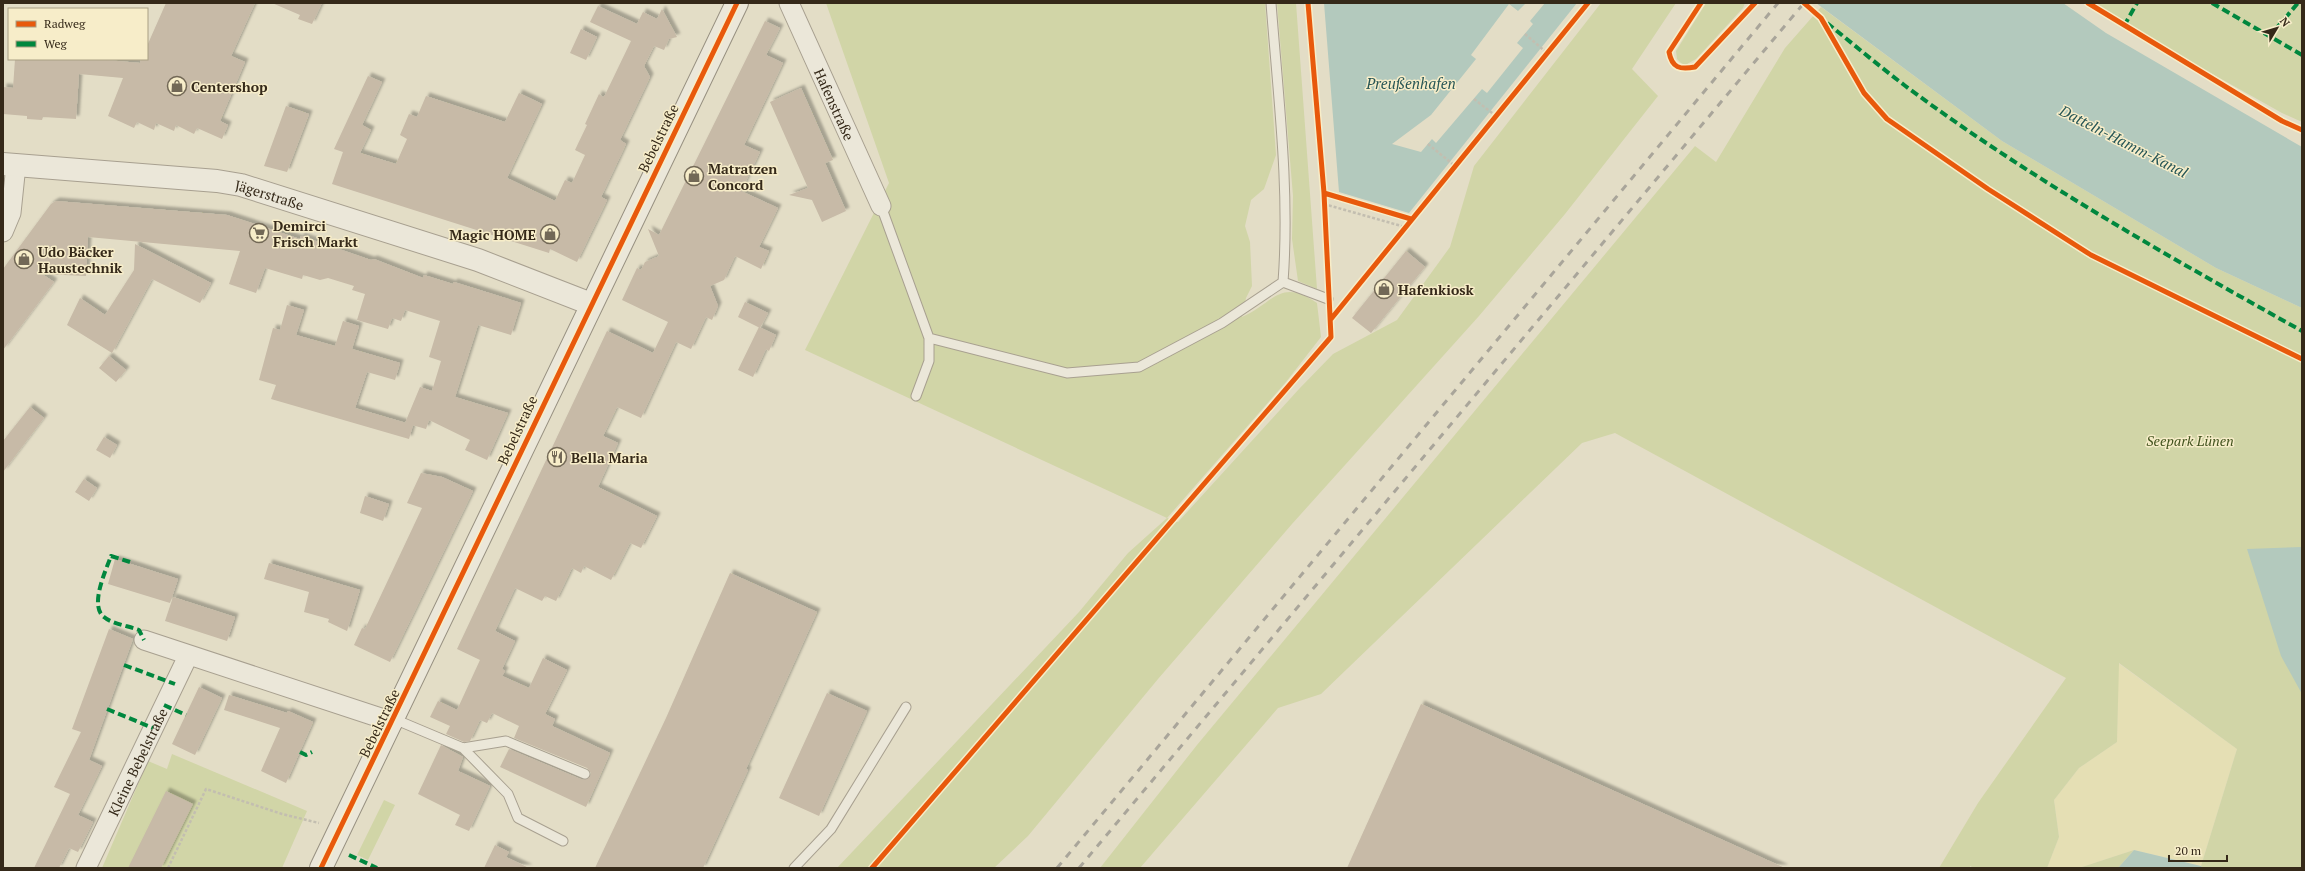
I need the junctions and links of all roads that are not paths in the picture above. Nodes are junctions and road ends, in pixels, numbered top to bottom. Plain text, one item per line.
1 (737, 3) edge
2 (789, 3) edge
3 (1271, 3) edge
4 (10, 165) edge
5 (881, 206) joint
6 (3, 232) edge
7 (1283, 282) junction
8 (1328, 299) dead end
9 (591, 304) junction
10 (929, 338) junction
11 (916, 396) dead end
12 (144, 640) dead end
13 (188, 656) junction
14 (906, 707) dead end
15 (394, 720) junction
16 (463, 748) junction
17 (585, 774) dead end
18 (563, 841) dead end
19 (86, 868) edge
20 (321, 868) edge
21 (794, 868) edge

1 - 9 main road, Bebelstraße
2 - 5 street, Hafenstraße
3 - 7 lane
4 - 6 street
4 - 9 main road, Jägerstraße
5 - 10 lane
7 - 8 lane
7 - 10 lane
9 - 15 main road, Bebelstraße
10 - 11 lane
12 - 13 street
13 - 15 street
13 - 19 street, Kleine Bebelstraße
14 - 21 lane
15 - 16 lane
15 - 20 main road, Bebelstraße
16 - 17 lane
16 - 18 lane

